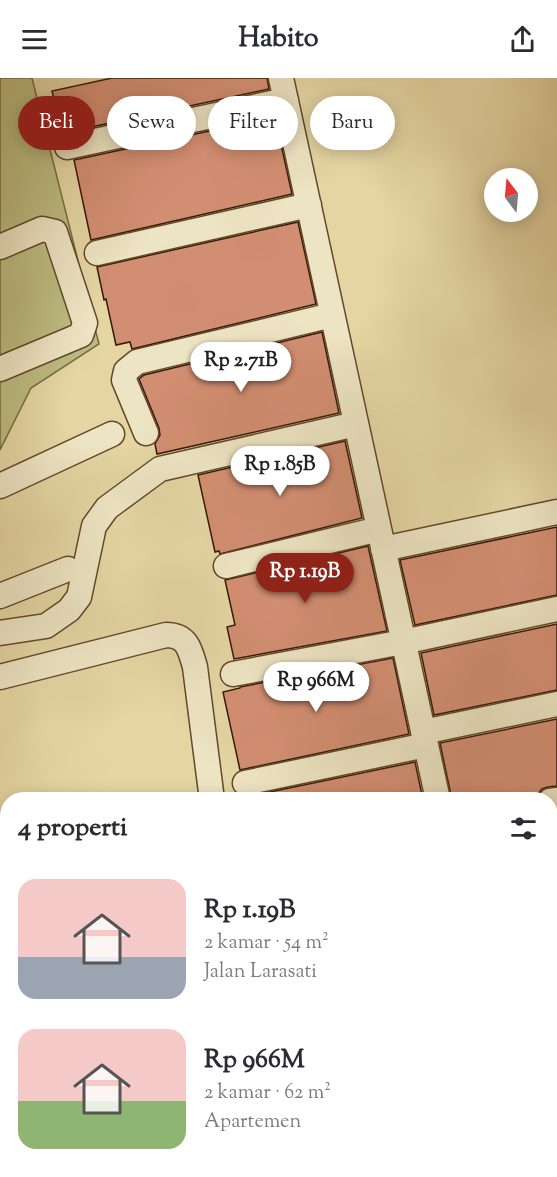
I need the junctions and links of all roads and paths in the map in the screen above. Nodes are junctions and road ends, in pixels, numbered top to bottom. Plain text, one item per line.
1 (284, 89) edge
2 (95, 140) edge
3 (309, 205) junction
4 (0, 247) edge
5 (97, 253) dead end
6 (332, 315) junction
7 (0, 369) edge
8 (356, 424) junction
9 (146, 433) dead end
10 (112, 434) dead end
11 (0, 486) edge
12 (557, 512) edge
13 (381, 539) junction
14 (226, 566) dead end
15 (68, 569) dead end
16 (0, 596) edge
17 (557, 609) edge
18 (0, 633) edge
19 (403, 642) junction
20 (232, 674) dead end
21 (0, 677) edge
22 (557, 704) edge
23 (424, 738) junction
24 (244, 783) dead end
25 (211, 792) edge
26 (436, 792) edge

1 - 2 street
1 - 3 street
3 - 5 street
3 - 6 street
4 - 7 street
6 - 8 street
6 - 9 street
8 - 13 street
8 - 18 street
10 - 11 street
12 - 13 street
13 - 14 street
13 - 19 street
15 - 16 street
17 - 19 street
19 - 20 street
19 - 23 street
21 - 25 street
22 - 23 street
23 - 24 street
23 - 26 street

